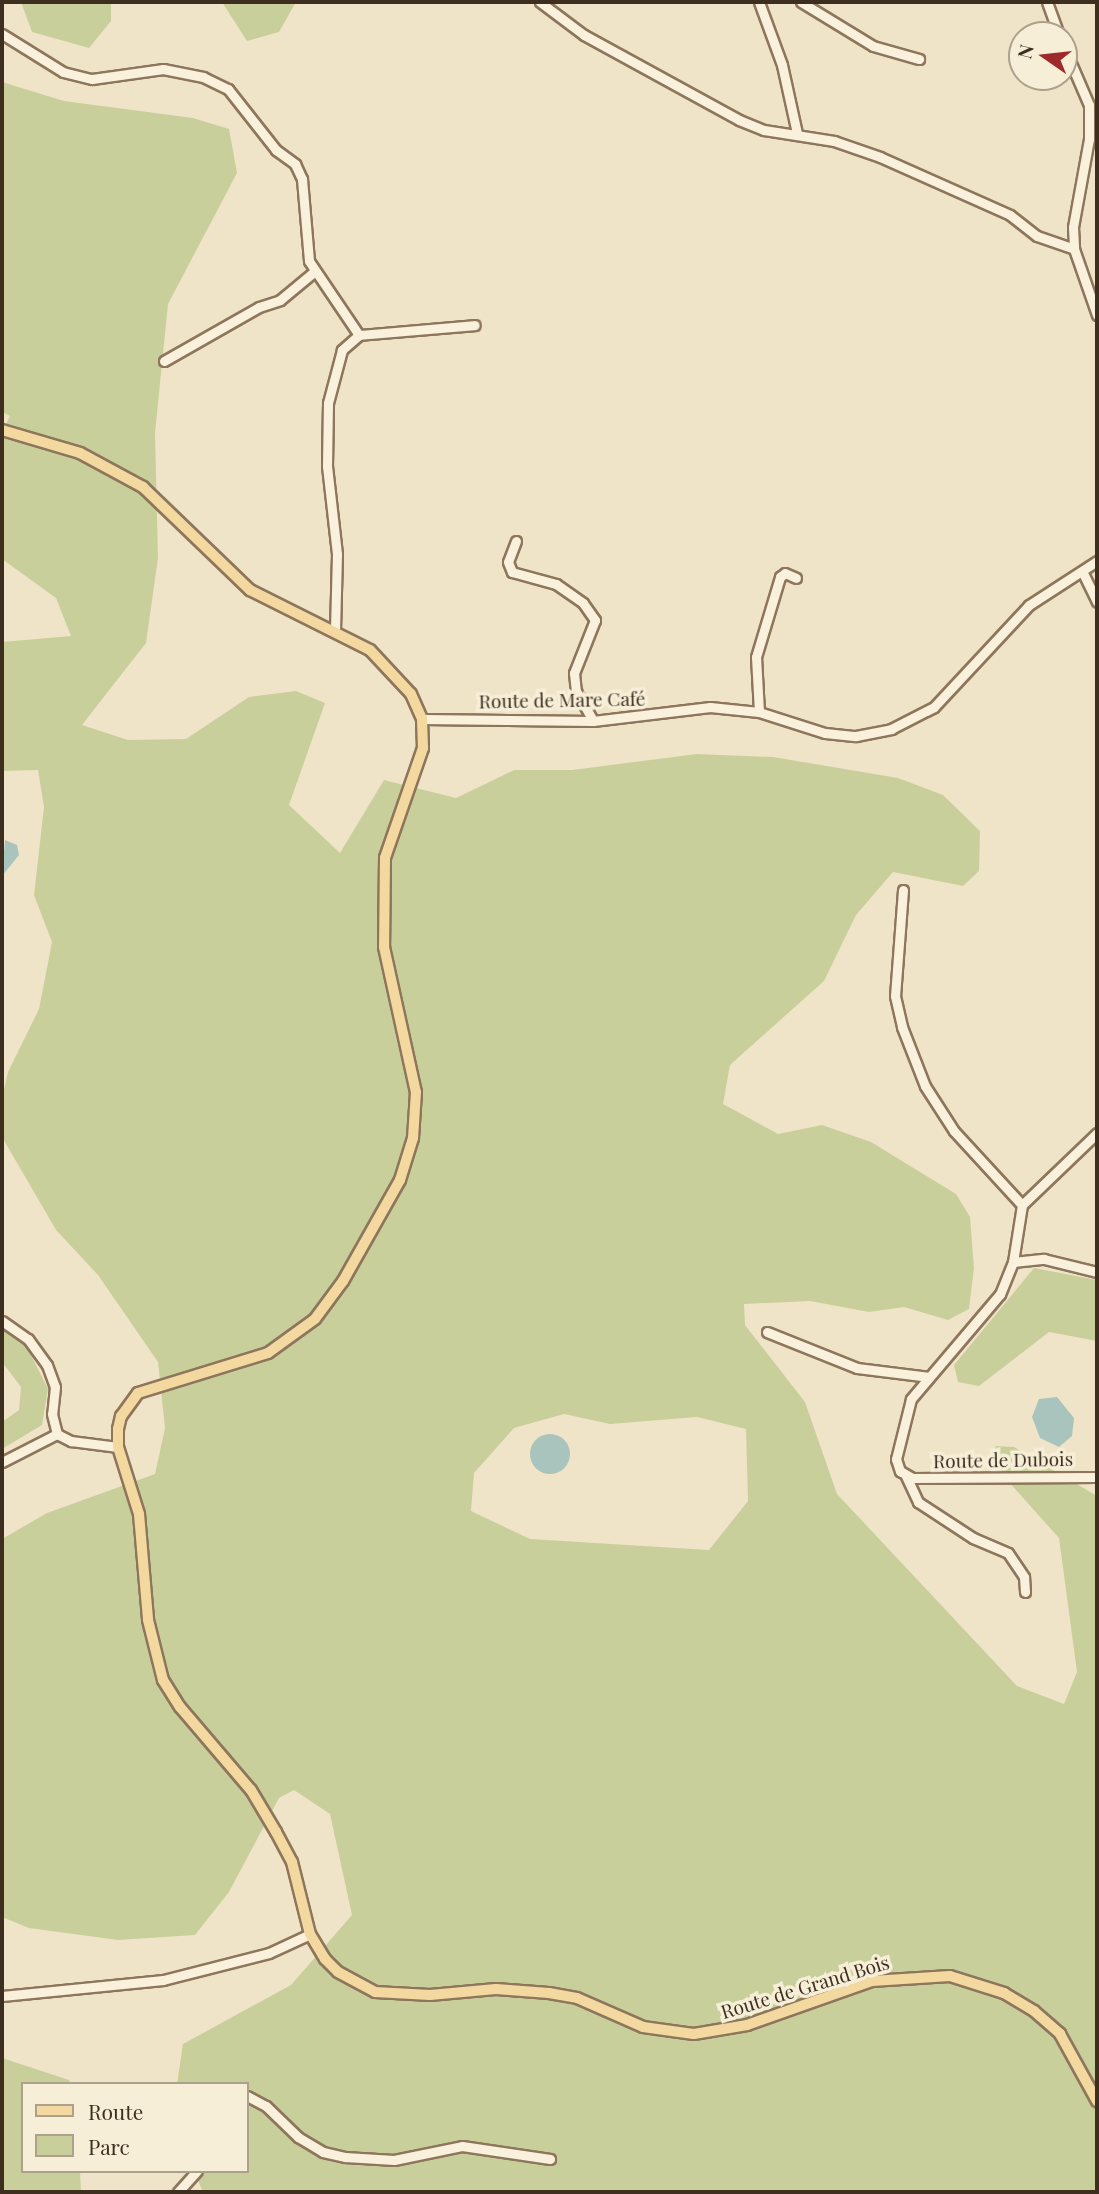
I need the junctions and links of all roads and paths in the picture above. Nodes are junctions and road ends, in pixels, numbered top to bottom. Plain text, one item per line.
1 (540, 2) edge
2 (759, 2) edge
3 (801, 2) edge
4 (1050, 3) edge
5 (1055, 21) edge
6 (2, 34) edge
7 (919, 60) dead end
8 (1078, 79) edge
9 (797, 133) junction
10 (1074, 249) junction
11 (315, 271) junction
12 (1097, 315) edge
13 (475, 325) dead end
14 (359, 335) junction
15 (164, 361) dead end
16 (2, 430) edge
17 (516, 541) dead end
18 (1097, 561) edge
19 (1083, 573) junction
20 (796, 578) dead end
21 (1097, 602) edge
22 (335, 629) junction
23 (758, 712) junction
24 (422, 719) junction
25 (593, 720) junction
26 (903, 890) dead end
27 (1097, 1133) edge
28 (1022, 1205) junction
29 (1013, 1262) junction
30 (1097, 1272) edge
31 (2, 1321) edge
32 (767, 1332) dead end
33 (929, 1377) junction
34 (57, 1434) junction
35 (118, 1447) junction
36 (2, 1462) edge
37 (906, 1476) junction
38 (1097, 1477) edge
39 (1025, 1592) dead end
40 (310, 1934) junction
41 (2, 1996) edge
42 (248, 2097) edge
43 (1097, 2101) edge
44 (550, 2159) dead end
45 (195, 2173) edge
46 (178, 2192) edge

1 - 9 street
2 - 9 street
3 - 7 street
4 - 5 street
6 - 11 street
8 - 10 street
9 - 10 street
10 - 12 street
11 - 14 street
11 - 15 street
13 - 14 street
14 - 22 street
16 - 22 main road
17 - 25 street
18 - 19 street, Route de Mare Café
19 - 21 street
19 - 23 street, Route de Mare Café
20 - 23 street
22 - 24 main road
23 - 25 street, Route de Mare Café
24 - 25 street, Route de Mare Café
24 - 35 main road, Route de Grand Bois
26 - 28 street
27 - 28 street
28 - 29 street, Route de Dubois
29 - 30 street
29 - 33 street, Route de Dubois
31 - 34 street
32 - 33 street
33 - 37 street, Route de Dubois
34 - 35 street
34 - 36 street
35 - 40 main road, Route de Grand Bois
37 - 38 street, Route de Dubois
37 - 39 street
40 - 41 street
40 - 43 main road, Route de Grand Bois
42 - 44 street
45 - 46 street

